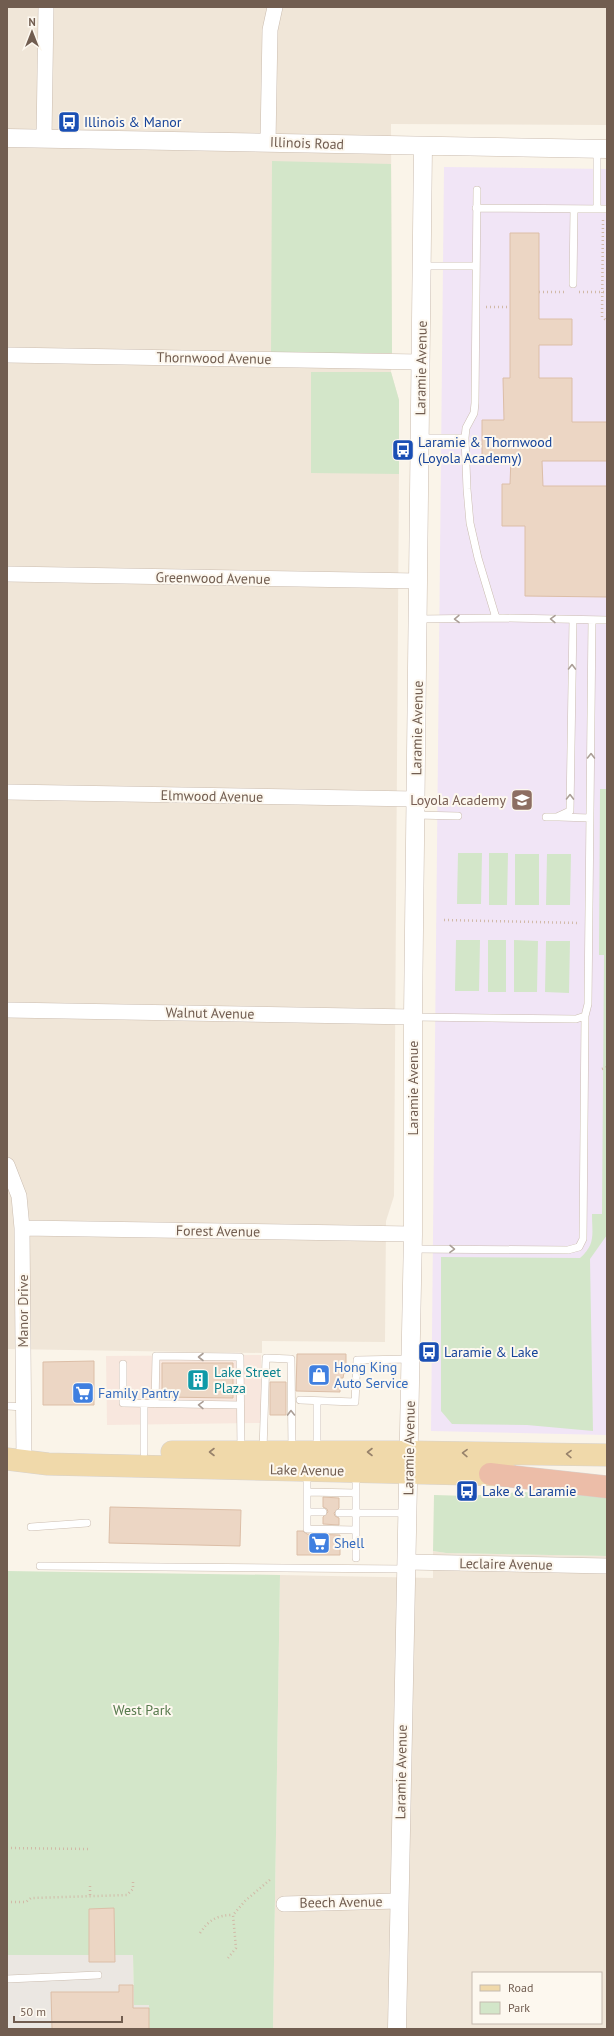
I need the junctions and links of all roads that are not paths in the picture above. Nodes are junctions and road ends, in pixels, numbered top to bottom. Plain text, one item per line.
1 (46, 7) edge
2 (275, 7) edge
3 (7, 138) edge
4 (44, 138) junction
5 (268, 142) junction
6 (423, 147) junction
7 (602, 149) edge
8 (477, 190) dead end
9 (476, 208) junction
10 (574, 209) junction
11 (602, 209) edge
12 (422, 266) junction
13 (476, 266) junction
14 (573, 284) dead end
15 (7, 355) edge
16 (421, 362) junction
17 (420, 438) junction
18 (464, 438) junction
19 (7, 574) edge
20 (419, 581) junction
21 (496, 618) junction
22 (418, 619) junction
23 (573, 620) junction
24 (592, 620) junction
25 (607, 620) edge
26 (7, 792) edge
27 (416, 807) junction
28 (458, 816) dead end
29 (546, 817) dead end
30 (557, 817) junction
31 (590, 820) junction
32 (7, 1010) edge
33 (585, 1016) junction
34 (413, 1017) junction
35 (7, 1165) edge
36 (22, 1228) junction
37 (413, 1242) junction
38 (411, 1359) junction
39 (123, 1364) dead end
40 (300, 1400) dead end
41 (318, 1401) junction
42 (144, 1404) junction
43 (155, 1404) junction
44 (240, 1405) junction
45 (7, 1406) edge
46 (24, 1406) junction
47 (241, 1452) junction
48 (263, 1452) junction
49 (292, 1452) junction
50 (144, 1453) junction
51 (607, 1455) edge
52 (16, 1457) edge
53 (312, 1461) junction
54 (409, 1462) junction
55 (356, 1471) junction
56 (490, 1474) junction
57 (607, 1476) edge
58 (607, 1487) edge
59 (307, 1492) junction
60 (356, 1493) junction
61 (307, 1512) junction
62 (323, 1512) dead end
63 (339, 1513) dead end
64 (356, 1513) junction
65 (408, 1513) junction
66 (87, 1523) dead end
67 (30, 1527) dead end
68 (356, 1530) junction
69 (356, 1558) dead end
70 (40, 1566) dead end
71 (406, 1566) junction
72 (607, 1566) edge
73 (398, 1901) junction
74 (284, 1904) dead end
75 (98, 1975) dead end
76 (7, 1979) edge
77 (397, 2029) edge

1 - 4 street
2 - 5 street
3 - 4 street, Illinois Road
4 - 5 street, Illinois Road
5 - 6 street, Illinois Road
6 - 7 street, Illinois Road
6 - 12 street, Laramie Avenue
7 - 11 lane
8 - 9 lane
9 - 10 lane
9 - 13 lane
10 - 11 lane
10 - 14 lane
12 - 13 lane
12 - 16 street, Laramie Avenue
13 - 18 lane
15 - 16 street, Thornwood Avenue
16 - 17 street, Laramie Avenue
17 - 18 lane
17 - 20 street, Laramie Avenue
18 - 21 lane
19 - 20 street, Greenwood Avenue
20 - 22 street, Laramie Avenue
21 -> 22 lane
23 -> 21 lane
22 - 27 street, Laramie Avenue
23 - 24 lane
30 -> 23 lane
24 - 25 lane
31 -> 24 lane
26 - 27 street, Elmwood Avenue
27 - 28 lane
27 - 34 street, Laramie Avenue
29 - 30 lane
30 - 31 lane
31 - 33 lane
32 - 34 street, Walnut Avenue
33 - 34 lane
37 -> 33 lane
34 - 37 street, Laramie Avenue
35 - 36 street, Manor Drive
36 - 37 street, Forest Avenue
36 - 46 street, Manor Drive
37 - 38 street, Laramie Avenue
38 - 41 lane
38 - 54 street, Laramie Avenue
39 - 42 lane
40 - 41 lane
41 - 53 lane
42 - 43 lane
42 - 50 lane
44 -> 43 lane
44 -> 43 lane
44 - 47 lane
45 - 46 lane
46 - 52 street, Manor Drive
47 - 48 main road, Lake Avenue
47 -> 50 main road, Lake Avenue
48 - 49 main road, Lake Avenue
49 -> 48 lane
49 - 53 main road, Lake Avenue
50 - 52 main road, Lake Avenue
51 -> 54 main road, Lake Avenue
52 - 53 main road, Lake Avenue
54 -> 53 main road, Lake Avenue
53 - 55 main road, Lake Avenue
53 - 59 lane
54 - 55 main road, Lake Avenue
54 - 56 main road, Lake Avenue
54 - 65 street, Laramie Avenue
55 - 60 lane
56 - 57 main road, Lake Avenue
56 - 58 highway
59 - 60 lane
59 - 61 lane
60 - 64 lane
61 - 62 lane
61 - 68 lane
63 - 64 lane
64 - 65 lane
64 - 68 lane
65 - 71 street, Laramie Avenue
66 - 67 lane
68 - 69 lane
70 - 71 lane
71 - 72 street, Leclaire Avenue
71 - 73 street, Laramie Avenue
73 - 74 street, Beech Avenue
73 - 77 street, Laramie Avenue
75 - 76 lane

